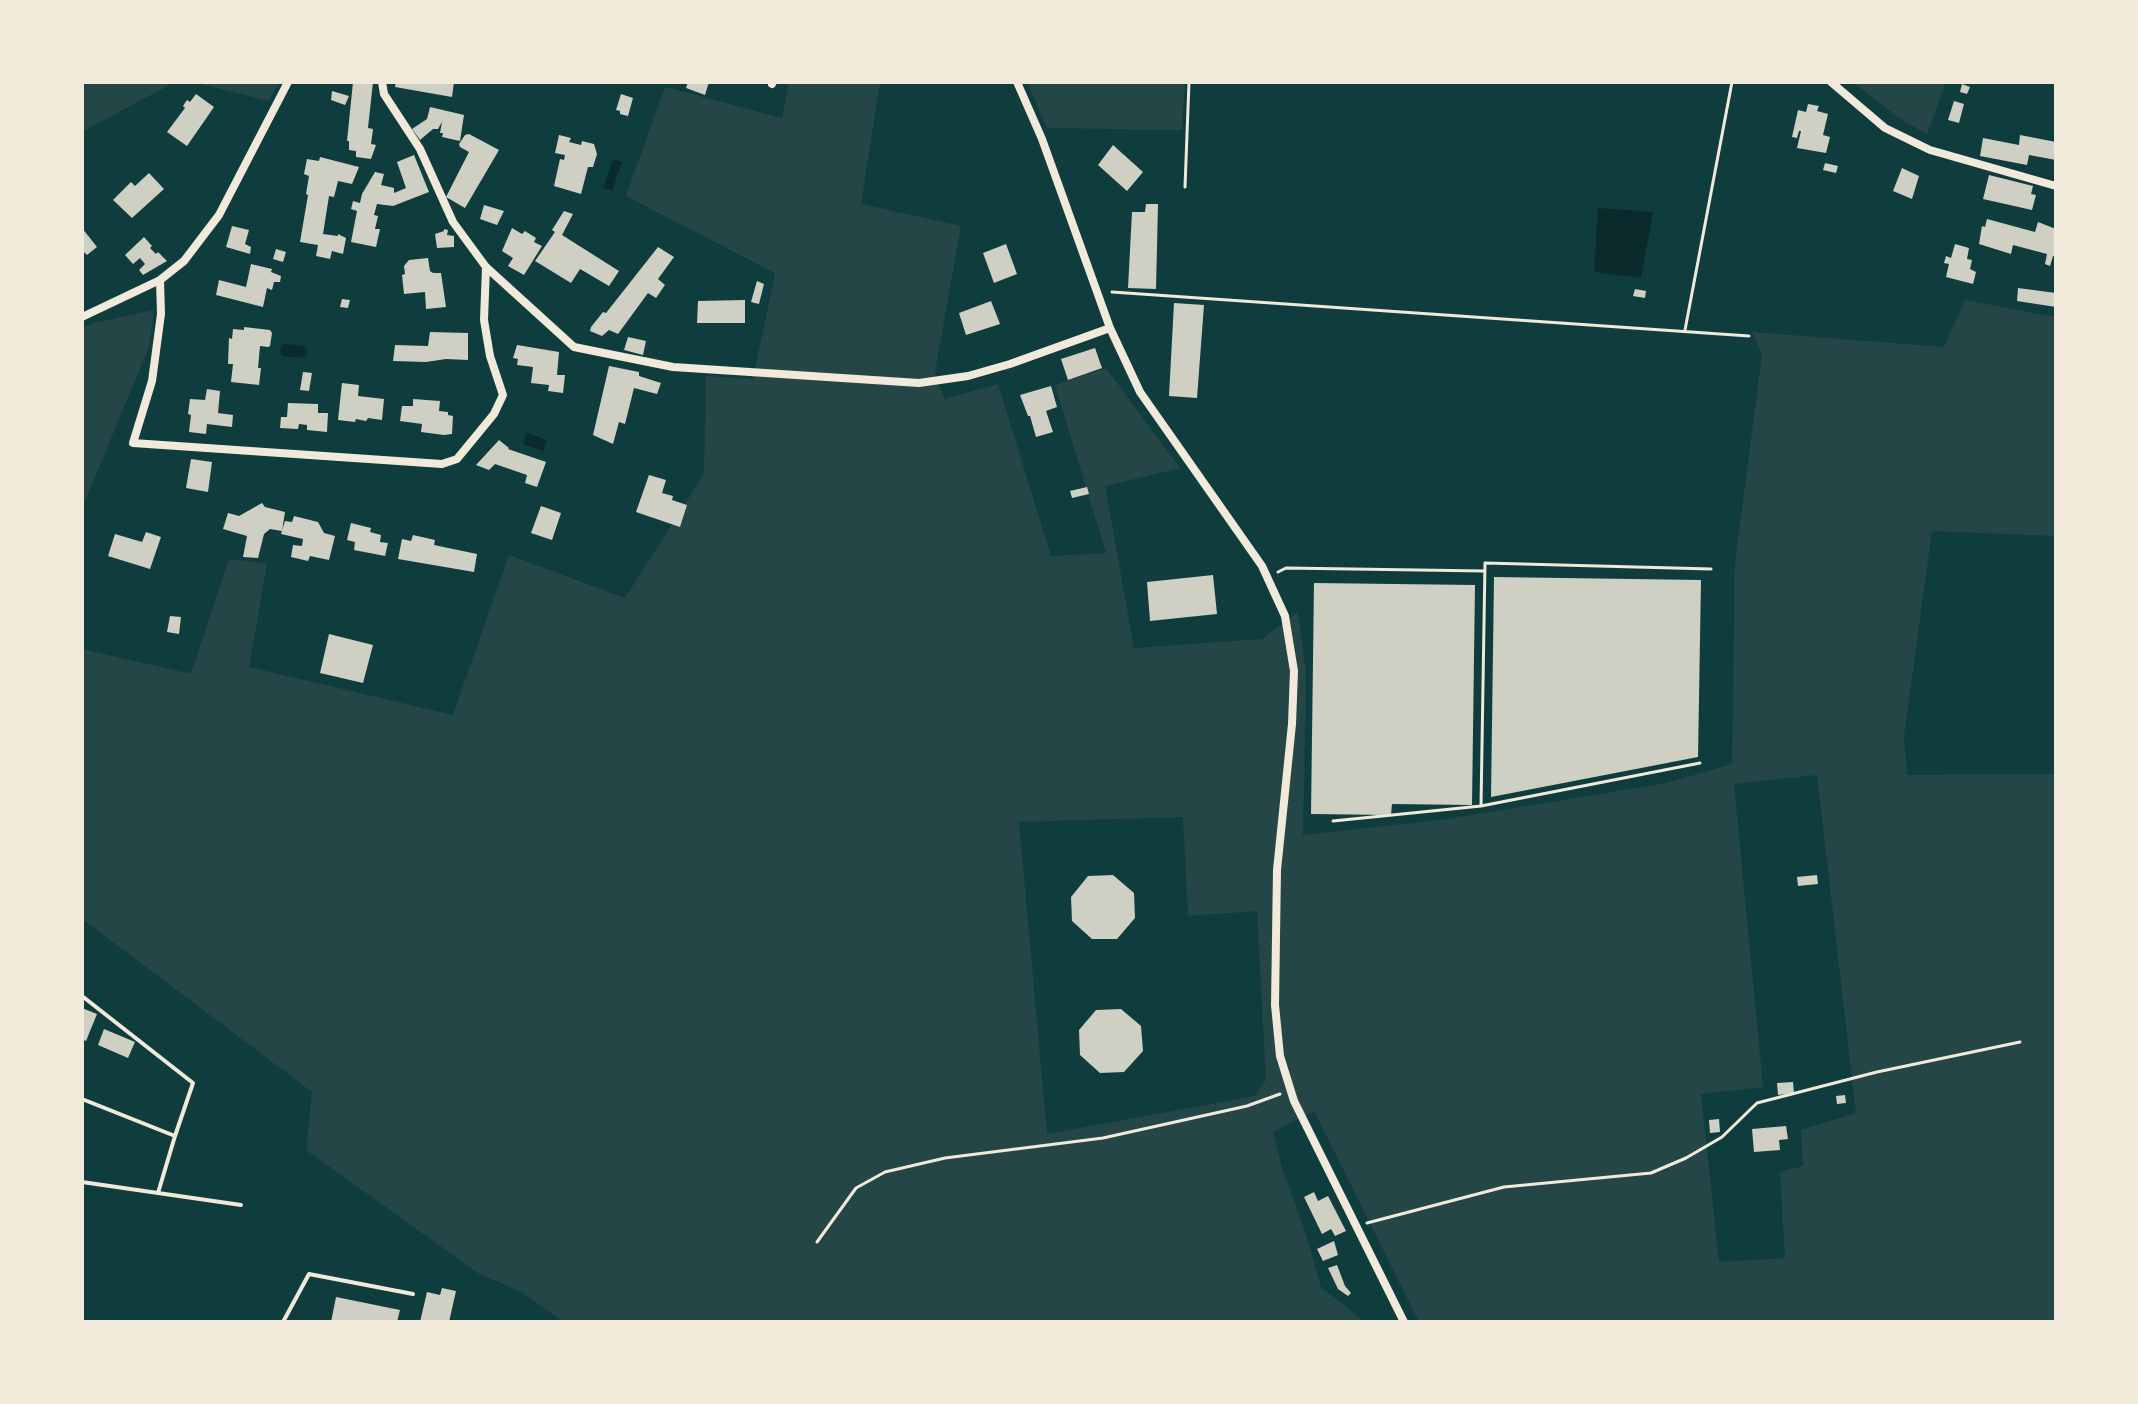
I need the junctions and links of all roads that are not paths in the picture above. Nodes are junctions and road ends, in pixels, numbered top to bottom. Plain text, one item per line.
1 (288, 82) edge
2 (382, 82) edge
3 (1017, 82) edge
4 (1831, 82) edge
5 (2056, 186) edge
6 (486, 267) junction
7 (160, 280) junction
8 (82, 317) edge
9 (1110, 328) junction
10 (82, 996) edge
11 (82, 1099) edge
12 (175, 1136) junction
13 (82, 1182) edge
14 (158, 1193) junction
15 (241, 1205) dead end
16 (413, 1294) dead end
17 (283, 1322) edge
18 (1404, 1322) edge

1 - 7 street
2 - 6 street
3 - 9 street
4 - 5 street
6 - 7 street
6 - 9 street
7 - 8 street
9 - 18 street
10 - 12 lane
11 - 12 lane
12 - 14 lane
13 - 14 lane
14 - 15 lane
16 - 17 lane

